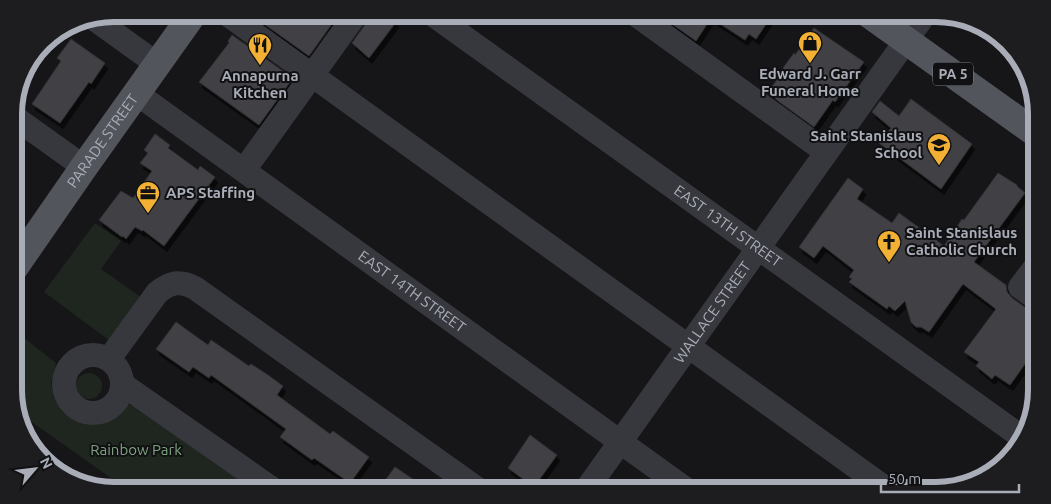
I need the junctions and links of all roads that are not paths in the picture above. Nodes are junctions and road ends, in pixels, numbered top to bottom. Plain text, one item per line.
1 (647, 22) edge
2 (880, 22) edge
3 (919, 22) edge
4 (187, 23) edge
5 (239, 23) edge
6 (350, 23) edge
7 (444, 23) edge
8 (101, 24) edge
9 (906, 40) junction
10 (157, 64) junction
11 (312, 76) junction
12 (136, 93) junction
13 (23, 123) edge
14 (1028, 128) edge
15 (826, 152) junction
16 (84, 167) junction
17 (244, 170) junction
18 (759, 248) junction
19 (22, 256) edge
20 (1028, 277) edge
21 (1028, 293) edge
22 (688, 347) junction
23 (109, 359) junction
24 (122, 384) junction
25 (1017, 434) edge
26 (621, 443) junction
27 (592, 481) edge
28 (675, 481) edge
29 (876, 481) edge
30 (262, 482) edge
31 (468, 482) edge

1 - 15 street
2 - 9 main road, PA 5
3 - 9 street, WALLACE STREET
4 - 10 main road, PARADE STREET
5 - 11 street
6 - 11 street
7 - 18 street, EAST 13TH STREET
8 - 10 street
9 - 14 main road, PA 5
9 - 15 street, WALLACE STREET
10 - 12 main road, PARADE STREET
11 - 17 street
11 - 22 street
12 - 16 main road, PARADE STREET
12 - 17 street, EAST 14TH STREET
13 - 16 street
15 - 18 street, WALLACE STREET
16 - 19 main road, PARADE STREET
17 - 26 street, EAST 14TH STREET
18 - 22 street, WALLACE STREET
18 - 25 street, EAST 13TH STREET
20 - 21 street
22 - 26 street, WALLACE STREET
22 - 29 street
23 - 24 street
23 - 24 street
23 - 31 street
24 - 30 street
26 - 27 street, WALLACE STREET
26 - 28 street, EAST 14TH STREET

